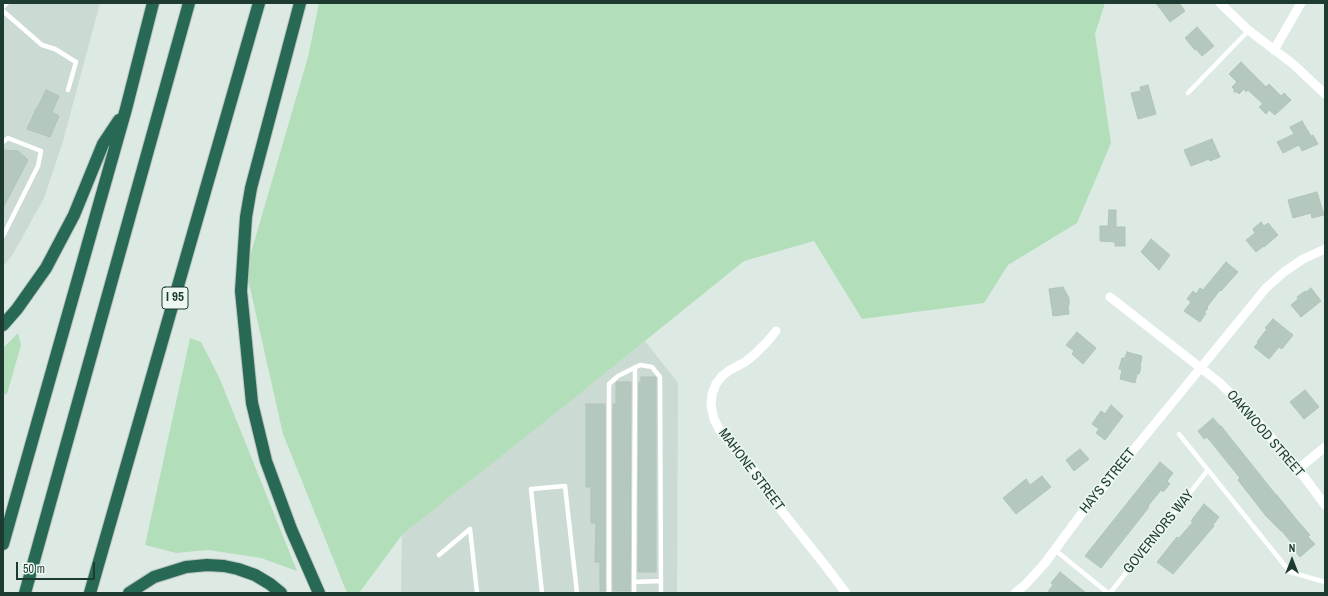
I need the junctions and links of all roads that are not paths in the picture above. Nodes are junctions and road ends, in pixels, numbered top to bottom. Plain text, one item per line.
1 (7, 3) edge
2 (153, 3) edge
3 (189, 3) edge
4 (259, 3) edge
5 (300, 3) edge
6 (1220, 3) edge
7 (1301, 3) edge
8 (3, 7) edge
9 (3, 11) edge
10 (1249, 30) junction
11 (1274, 50) junction
12 (68, 90) dead end
13 (1188, 93) dead end
14 (1325, 94) edge
15 (126, 109) junction
16 (3, 142) edge
17 (3, 236) edge
18 (1325, 249) edge
19 (1110, 297) dead end
20 (3, 325) edge
21 (776, 331) dead end
22 (635, 367) junction
23 (1200, 368) junction
24 (1178, 434) dead end
25 (1325, 447) edge
26 (1208, 470) junction
27 (1297, 470) junction
28 (1325, 505) edge
29 (3, 544) edge
30 (1055, 550) junction
31 (439, 555) dead end
32 (661, 581) junction
33 (634, 582) junction
34 (1325, 582) edge
35 (25, 593) edge
36 (90, 593) edge
37 (129, 593) edge
38 (281, 593) edge
39 (319, 593) edge
40 (477, 593) edge
41 (542, 593) edge
42 (577, 593) edge
43 (610, 593) edge
44 (634, 593) edge
45 (661, 593) edge
46 (846, 593) edge
47 (1015, 593) edge
48 (1109, 593) edge

1 - 8 lane
2 - 15 highway
3 - 35 highway
4 - 36 highway, I 95
5 - 39 highway
6 - 10 street
7 - 11 street
9 - 12 lane
10 - 11 street
10 - 13 lane
11 - 14 street
15 - 20 highway
15 - 29 highway
16 - 17 lane
18 - 23 street, HAYS STREET
19 - 23 street, OAKWOOD STREET
21 - 46 street, MAHONE STREET
22 - 32 lane
22 - 33 lane
22 - 43 lane
23 - 27 street, OAKWOOD STREET
23 - 30 street, HAYS STREET
24 - 26 lane
25 - 27 street
26 - 34 lane
26 - 48 lane, GOVERNORS WAY
27 - 28 street, OAKWOOD STREET
30 - 47 street, HAYS STREET
30 - 48 lane, GOVERNORS WAY
31 - 40 lane
32 - 33 lane
32 - 45 lane
33 - 44 lane
37 - 38 highway
41 - 42 lane

